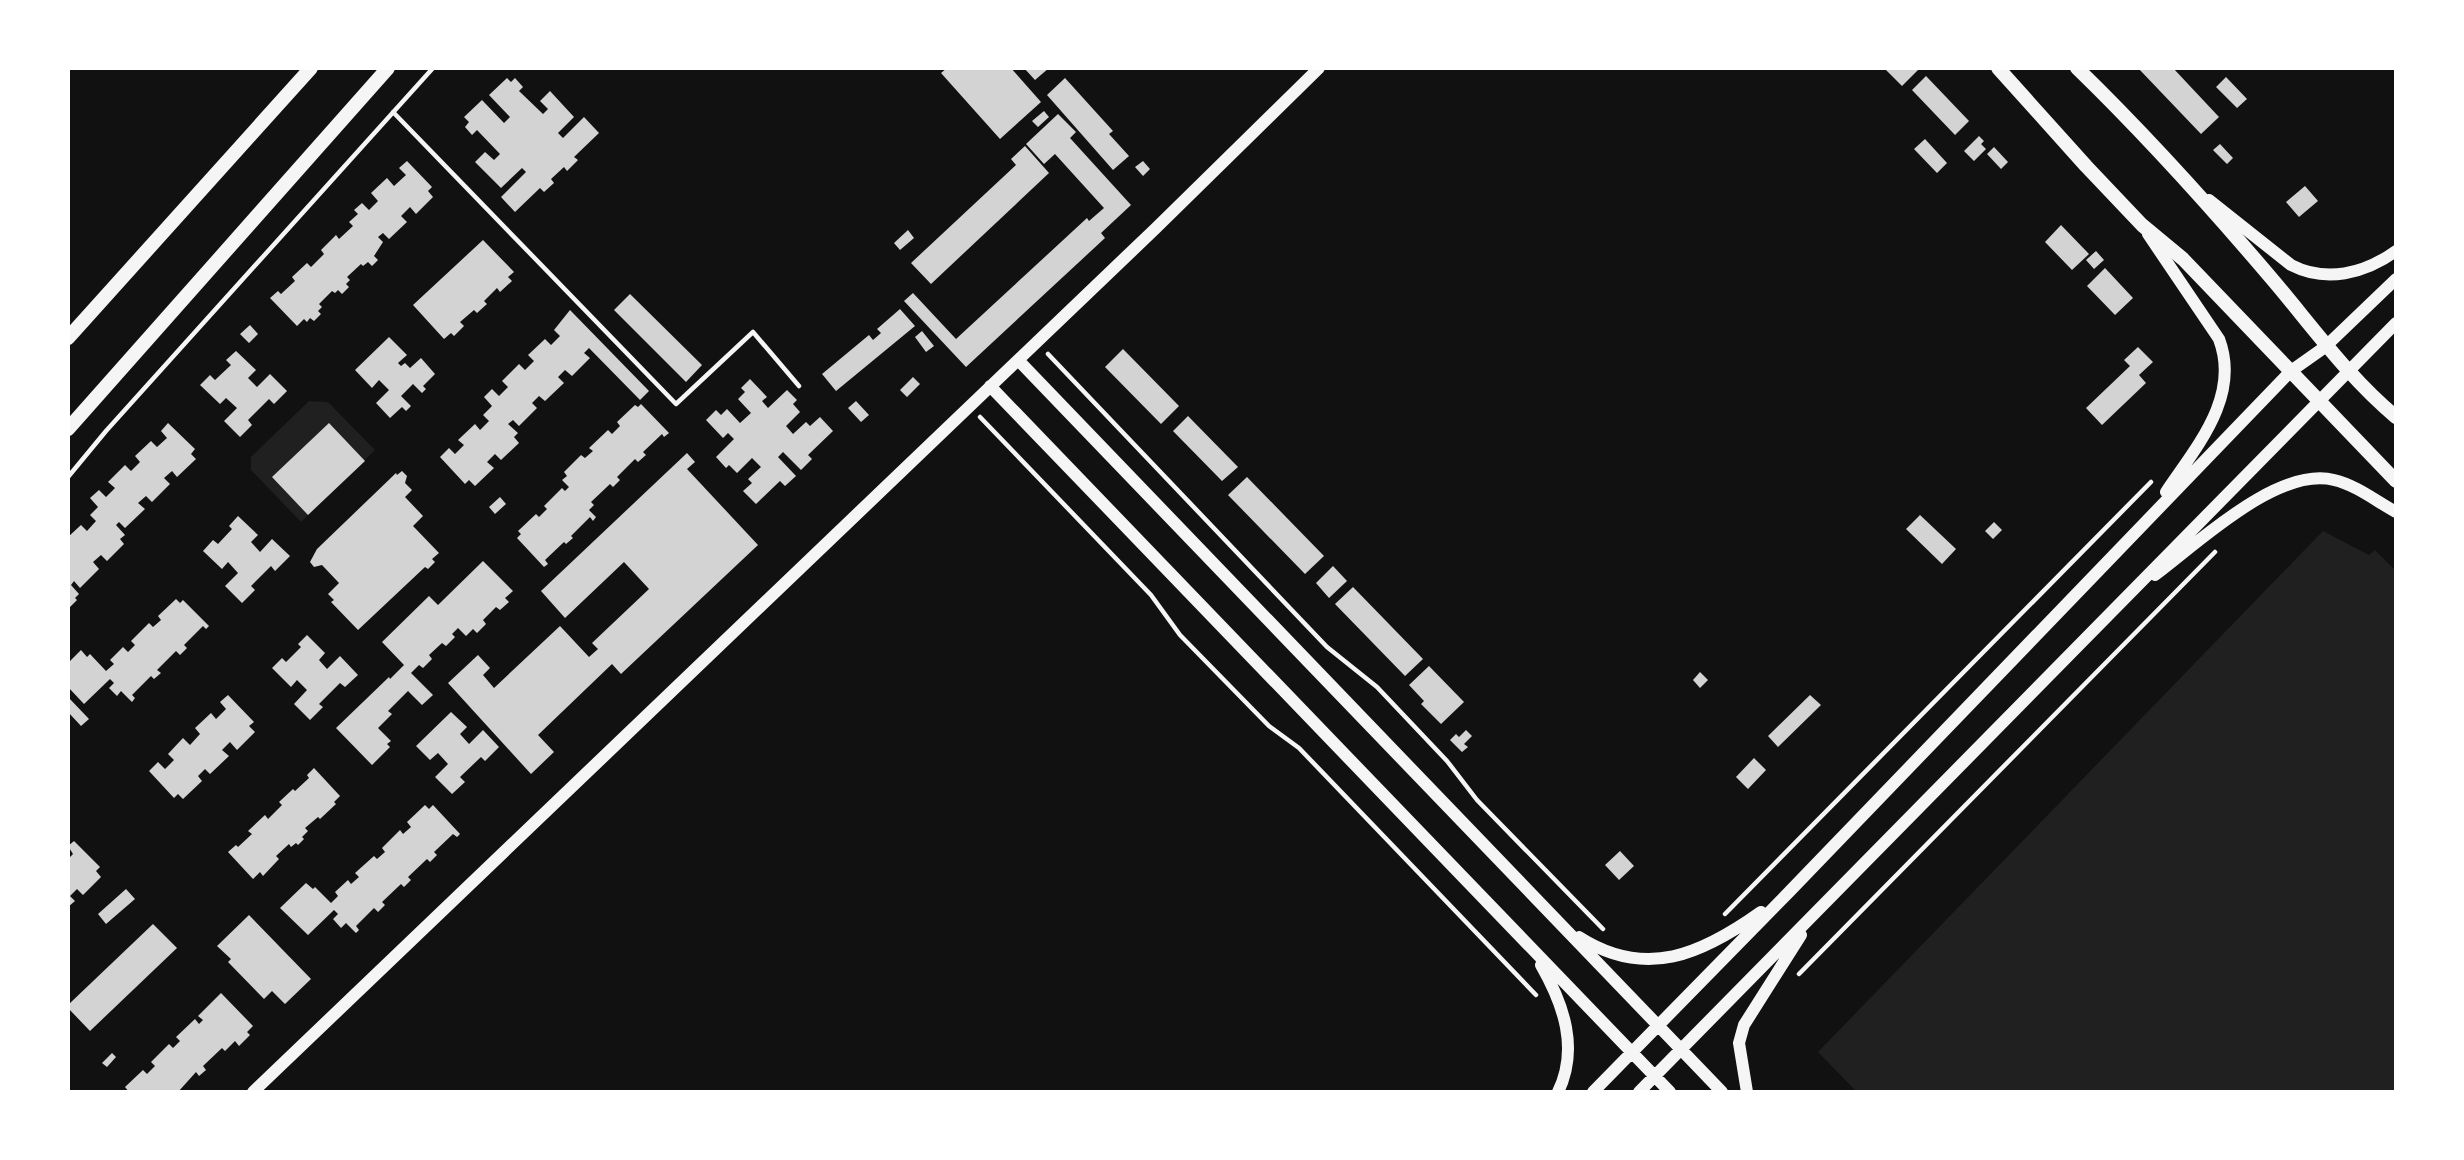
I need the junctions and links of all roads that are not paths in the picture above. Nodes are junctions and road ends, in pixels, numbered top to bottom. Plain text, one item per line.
1 (311, 68) edge
2 (388, 68) edge
3 (433, 68) edge
4 (1319, 68) edge
5 (1998, 68) edge
6 (2077, 68) edge
7 (393, 113) junction
8 (2195, 189) junction
9 (2142, 225) junction
10 (2396, 251) edge
11 (2396, 279) edge
12 (2396, 323) edge
13 (68, 338) edge
14 (2325, 347) junction
15 (1018, 360) junction
16 (2348, 370) junction
17 (2291, 371) junction
18 (799, 386) dead end
19 (990, 386) junction
20 (2318, 399) junction
21 (2396, 418) edge
22 (68, 429) edge
23 (68, 477) edge
24 (2396, 481) edge
25 (2396, 512) edge
26 (2150, 517) junction
27 (2119, 603) junction
28 (1790, 891) junction
29 (1812, 915) junction
30 (1561, 925) junction
31 (1532, 950) junction
32 (1658, 1026) junction
33 (1681, 1049) junction
34 (1632, 1052) junction
35 (1655, 1076) junction
36 (253, 1092) edge
37 (1558, 1092) edge
38 (1593, 1092) edge
39 (1639, 1092) edge
40 (1670, 1092) edge
41 (1721, 1092) edge
42 (1746, 1092) edge

1 - 13 main road
2 - 22 main road
3 - 7 lane
4 - 15 street
5 - 9 main road
6 - 8 main road
7 - 18 lane
7 - 23 lane
8 - 10 street
8 - 14 main road
9 - 17 main road
9 - 26 street
11 - 14 street
12 - 16 street
14 - 16 main road
14 - 17 street
15 - 19 street
15 - 30 street
16 - 20 street
16 - 21 main road
17 - 20 main road
17 - 26 street
19 - 31 street
19 - 36 street
20 - 24 main road
20 - 27 street
25 - 27 street
26 - 28 street
27 - 29 street
28 - 30 street
28 - 32 street
29 - 33 street
29 - 42 street
30 - 32 street
31 - 34 street
31 - 37 street
32 - 33 street
32 - 34 street
33 - 35 street
33 - 41 street
34 - 35 street
34 - 38 street
35 - 39 street
35 - 40 street

